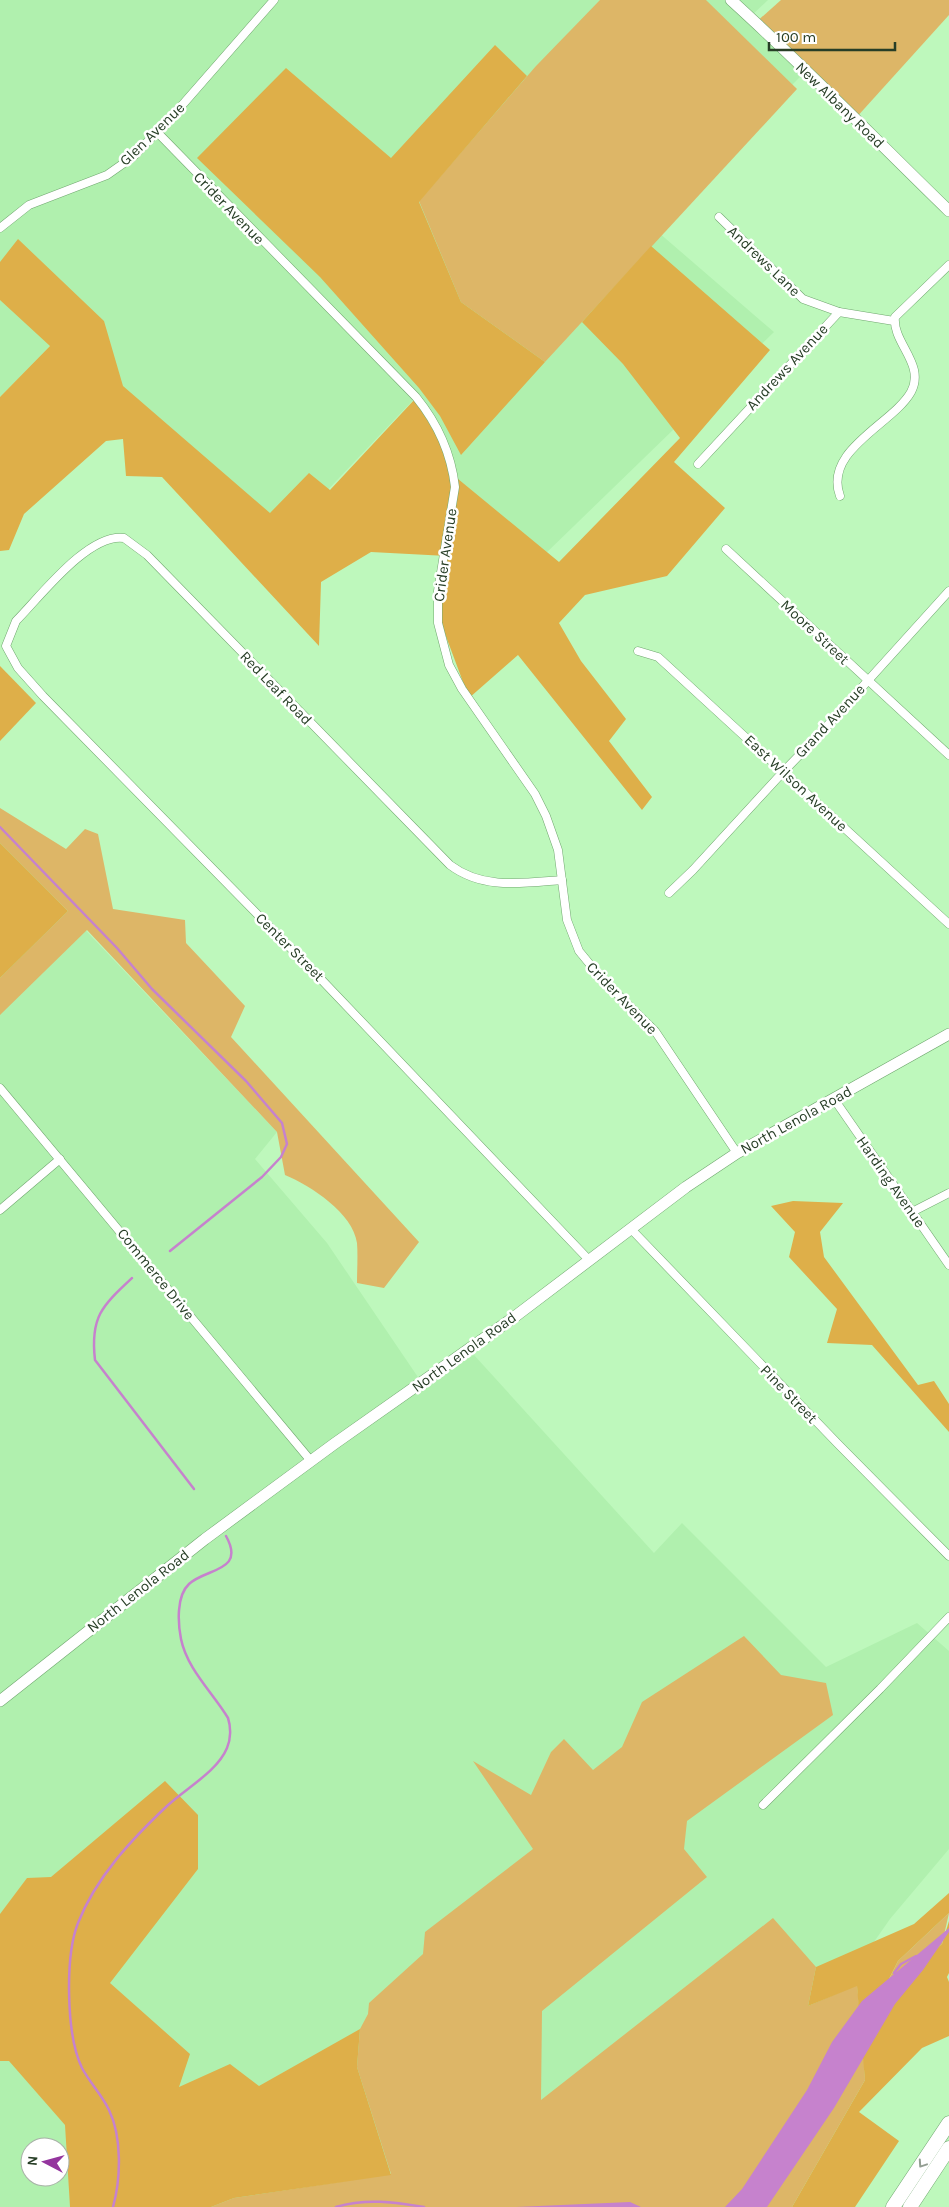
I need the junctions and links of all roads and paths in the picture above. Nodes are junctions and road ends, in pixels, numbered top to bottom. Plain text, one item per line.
1 (274, 0) edge
2 (731, 0) edge
3 (157, 132) junction
4 (949, 211) edge
5 (719, 217) dead end
6 (0, 228) edge
7 (949, 265) edge
8 (839, 312) junction
9 (894, 321) junction
10 (698, 464) dead end
11 (840, 496) dead end
12 (726, 549) dead end
13 (949, 591) edge
14 (11, 629) joint
15 (638, 651) dead end
16 (868, 681) junction
17 (949, 755) edge
18 (783, 772) junction
19 (562, 880) junction
20 (669, 893) dead end
21 (949, 924) edge
22 (949, 1034) edge
23 (0, 1088) edge
24 (834, 1099) junction
25 (738, 1152) junction
26 (60, 1159) junction
27 (949, 1193) edge
28 (0, 1210) edge
29 (912, 1212) junction
30 (631, 1229) junction
31 (589, 1260) junction
32 (949, 1265) edge
33 (312, 1461) junction
34 (949, 1556) edge
35 (949, 1617) edge
36 (0, 1701) edge
37 (763, 1804) dead end
38 (949, 2123) edge
39 (949, 2148) edge
40 (949, 2155) edge
41 (932, 2173) junction
42 (893, 2207) edge
43 (910, 2207) edge

1 - 3 street, Glen Avenue
2 - 4 main road, New Albany Road
3 - 6 street, Glen Avenue
3 - 19 street, Crider Avenue
5 - 8 street, Andrews Lane
7 - 9 street
8 - 9 street, Andrews Avenue
8 - 10 street, Andrews Avenue
9 - 11 street
12 - 16 street, Moore Street
13 - 16 street, Grand Avenue
14 - 19 street, Red Leaf Road
14 - 31 street, Center Street
15 - 18 street, East Wilson Avenue
16 - 17 street, Moore Street
16 - 18 street, Grand Avenue
18 - 20 street, Grand Avenue
18 - 21 street, East Wilson Avenue
19 - 25 street, Crider Avenue
22 - 24 main road, North Lenola Road
23 - 26 street, Commerce Drive
24 - 25 main road, North Lenola Road
24 - 29 street, Harding Avenue
25 - 30 main road, North Lenola Road
26 - 28 street
26 - 33 street, Commerce Drive
27 - 29 street
29 - 32 street, Harding Avenue
30 - 31 main road, North Lenola Road
30 - 34 street, Pine Street
31 - 33 main road, North Lenola Road
33 - 36 main road, North Lenola Road
35 - 37 street
38 -> 42 highway
39 - 41 highway
40 - 41 highway
41 - 43 highway

